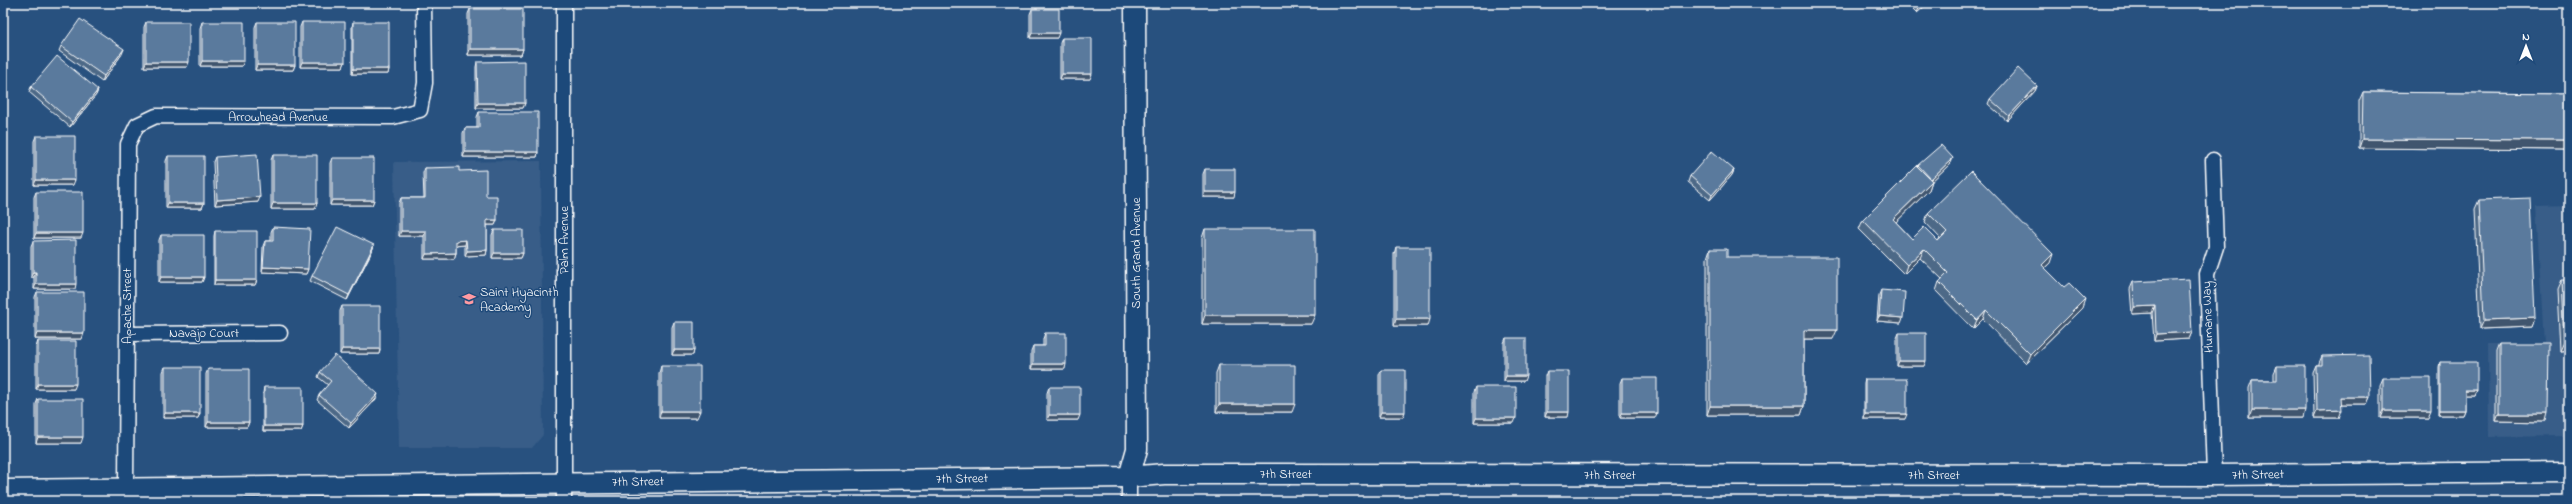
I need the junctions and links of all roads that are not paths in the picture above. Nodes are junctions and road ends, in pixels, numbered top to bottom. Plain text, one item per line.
1 (424, 3) edge
2 (564, 3) edge
3 (1135, 3) edge
4 (137, 125) joint
5 (2213, 160) dead end
6 (280, 333) dead end
7 (127, 334) junction
8 (2569, 472) edge
9 (2214, 475) junction
10 (1129, 477) junction
11 (126, 488) junction
12 (3, 490) edge
13 (563, 492) edge
14 (1129, 501) edge

1 - 4 street, Arrowhead Avenue
2 - 13 street, Palm Avenue
3 - 10 street, South Grand Avenue
4 - 7 street, Apache Street
5 - 9 street, Humane Way
6 - 7 street, Navajo Court
7 - 11 street, Apache Street
8 - 9 street, 7th Street
9 - 10 street, 7th Street
10 - 13 street, 7th Street
10 - 14 street, South Grand Avenue
11 - 12 street, 7th Street
11 - 13 street, 7th Street

